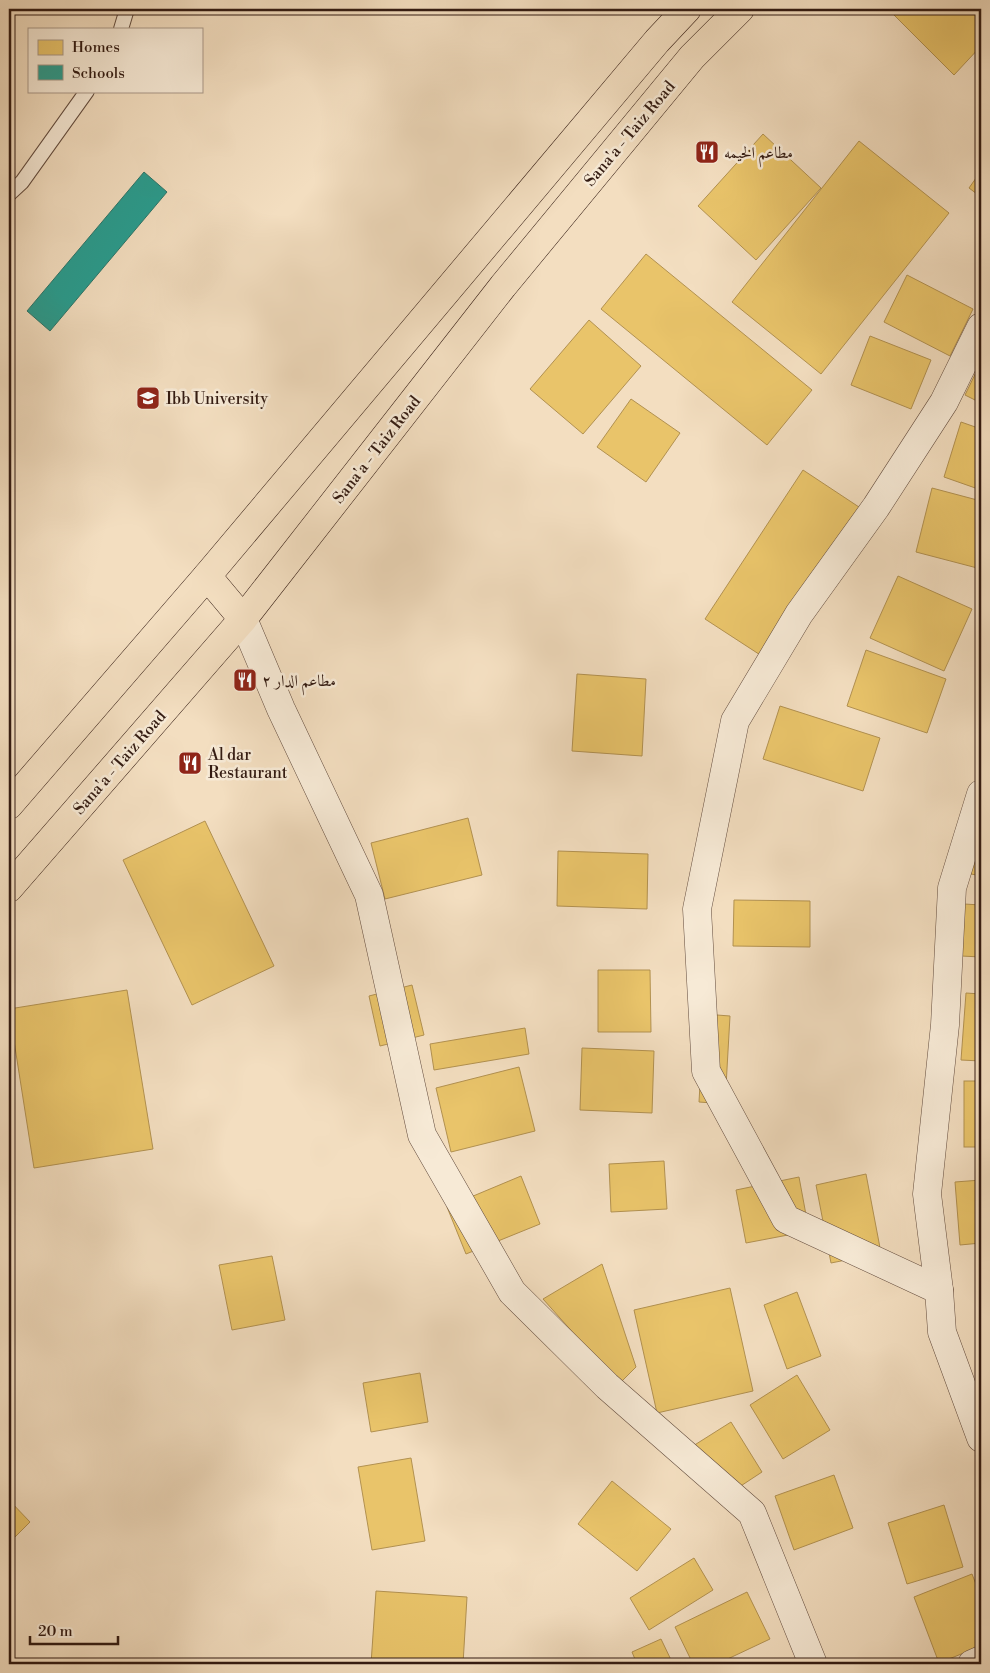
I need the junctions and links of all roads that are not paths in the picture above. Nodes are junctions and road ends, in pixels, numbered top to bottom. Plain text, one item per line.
1 (127, 9) edge
2 (687, 9) edge
3 (740, 9) edge
4 (121, 28) edge
5 (85, 92) edge
6 (9, 194) edge
7 (981, 327) edge
8 (207, 576) junction
9 (243, 619) junction
10 (981, 794) edge
11 (9, 805) edge
12 (9, 888) edge
13 (939, 1290) junction
14 (981, 1438) edge
15 (981, 1660) edge
16 (813, 1664) edge
17 (972, 1664) edge

1 - 4 lane
2 - 8 highway
3 - 9 highway, Sana'a - Taiz Road
5 - 6 lane
7 - 13 street
8 - 9 highway
8 - 11 highway
9 - 12 highway, Sana'a - Taiz Road
9 - 16 street
10 - 13 street
13 - 14 street
15 - 17 street

